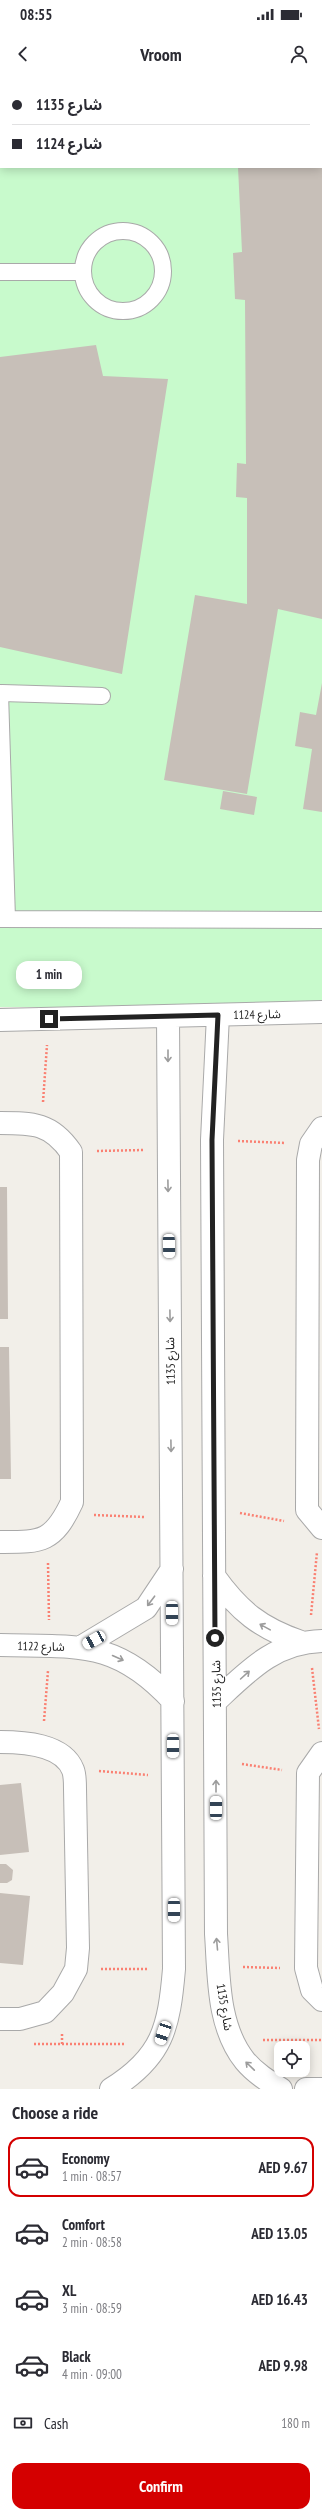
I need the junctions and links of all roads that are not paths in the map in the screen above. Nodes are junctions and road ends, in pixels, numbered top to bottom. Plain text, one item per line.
1 (0, 272) edge
2 (82, 272) junction
3 (1, 693) edge
4 (102, 696) dead end
5 (3, 919) edge
6 (322, 920) edge
7 (322, 1012) edge
8 (218, 1015) junction
9 (168, 1017) junction
10 (0, 1020) edge
11 (0, 1123) edge
12 (322, 1128) edge
13 (322, 1528) edge
14 (0, 1542) edge
15 (172, 1569) junction
16 (214, 1576) junction
17 (312, 1642) edge
18 (0, 1645) edge
19 (81, 1647) junction
20 (173, 1701) junction
21 (216, 1701) junction
22 (0, 1742) edge
23 (322, 1753) edge
24 (322, 2000) edge
25 (0, 2019) edge
26 (111, 2089) edge
27 (281, 2089) edge
28 (306, 2089) edge
29 (322, 2089) edge

1 - 2 lane
2 - 2 lane
3 - 4 lane
3 - 5 lane
5 - 6 lane
7 - 8 street, شارع 1124
8 - 9 street, شارع 1124
8 - 16 street, شارع 1135
9 - 10 street, شارع 1124
9 -> 15 street, شارع 1135
11 - 14 street
12 - 13 street
15 -> 19 street, شارع 1122
15 - 20 street, شارع 1135
17 -> 16 street
16 - 21 street, شارع 1135
21 -> 17 street
18 - 19 street, شارع 1122
19 -> 20 street, شارع 1122
20 - 26 street, شارع 1135
27 -> 21 street, شارع 1135
22 - 25 street
23 - 24 street
28 - 29 street

